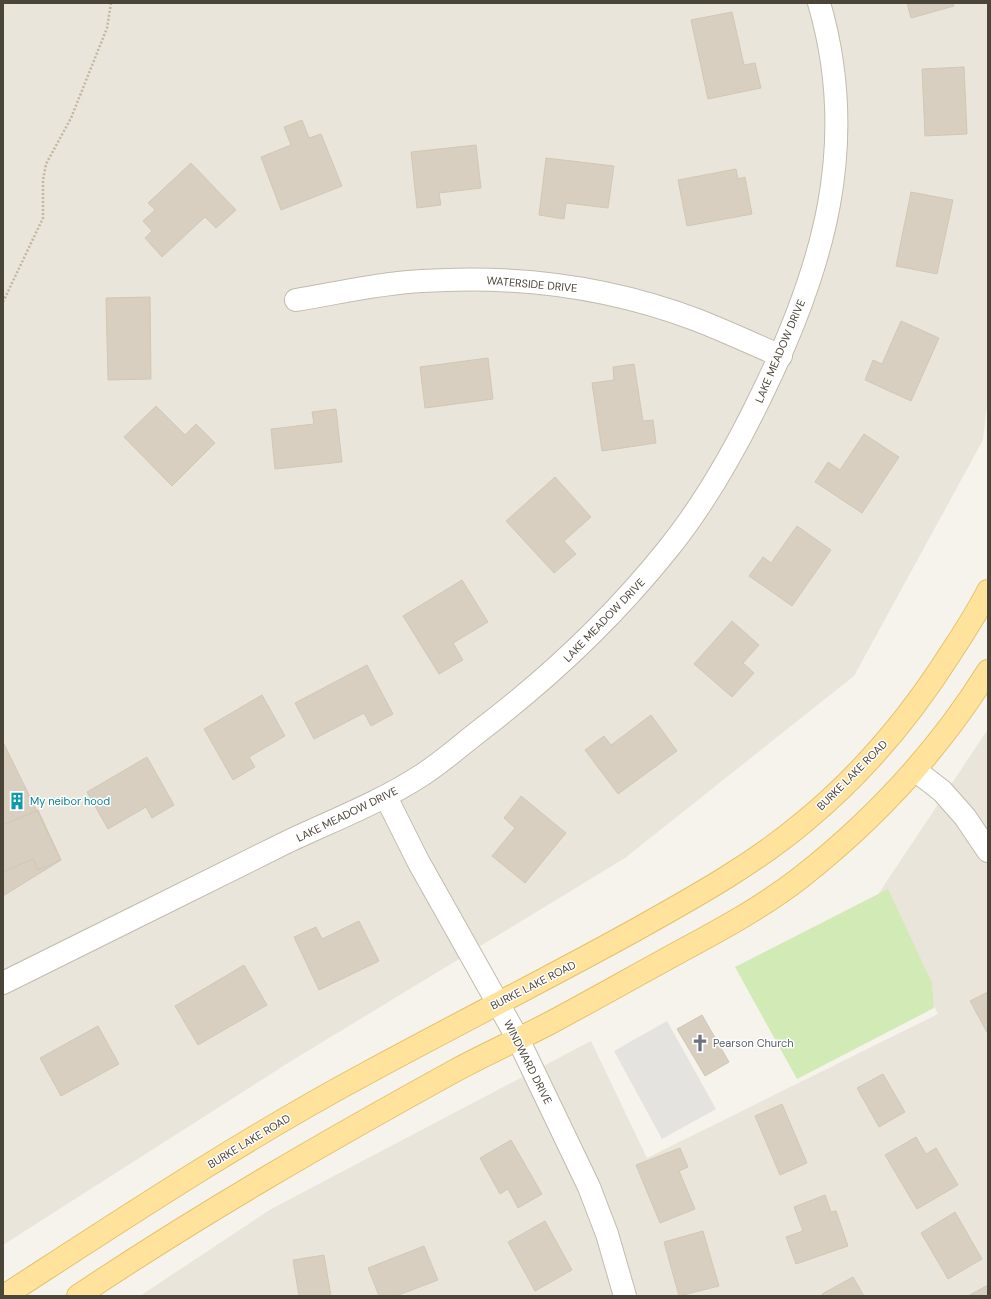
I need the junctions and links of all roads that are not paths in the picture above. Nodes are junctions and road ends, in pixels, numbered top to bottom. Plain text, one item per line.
1 (819, 3) edge
2 (296, 300) dead end
3 (781, 356) junction
4 (988, 591) edge
5 (988, 671) edge
6 (915, 770) junction
7 (386, 797) junction
8 (988, 851) edge
9 (3, 983) edge
10 (497, 1003) junction
11 (518, 1039) junction
12 (4, 1296) edge
13 (78, 1296) edge
14 (625, 1296) edge

1 - 3 street, LAKE MEADOW DRIVE
2 - 3 street, WATERSIDE DRIVE
3 - 7 street, LAKE MEADOW DRIVE
4 - 10 main road, BURKE LAKE ROAD
5 - 6 main road
6 - 8 street
6 - 11 main road
7 - 9 street, LAKE MEADOW DRIVE
7 - 10 street, WINDWARD DRIVE
10 - 11 street, WINDWARD DRIVE
10 - 12 main road, BURKE LAKE ROAD
11 - 13 main road
11 - 14 street, WINDWARD DRIVE

